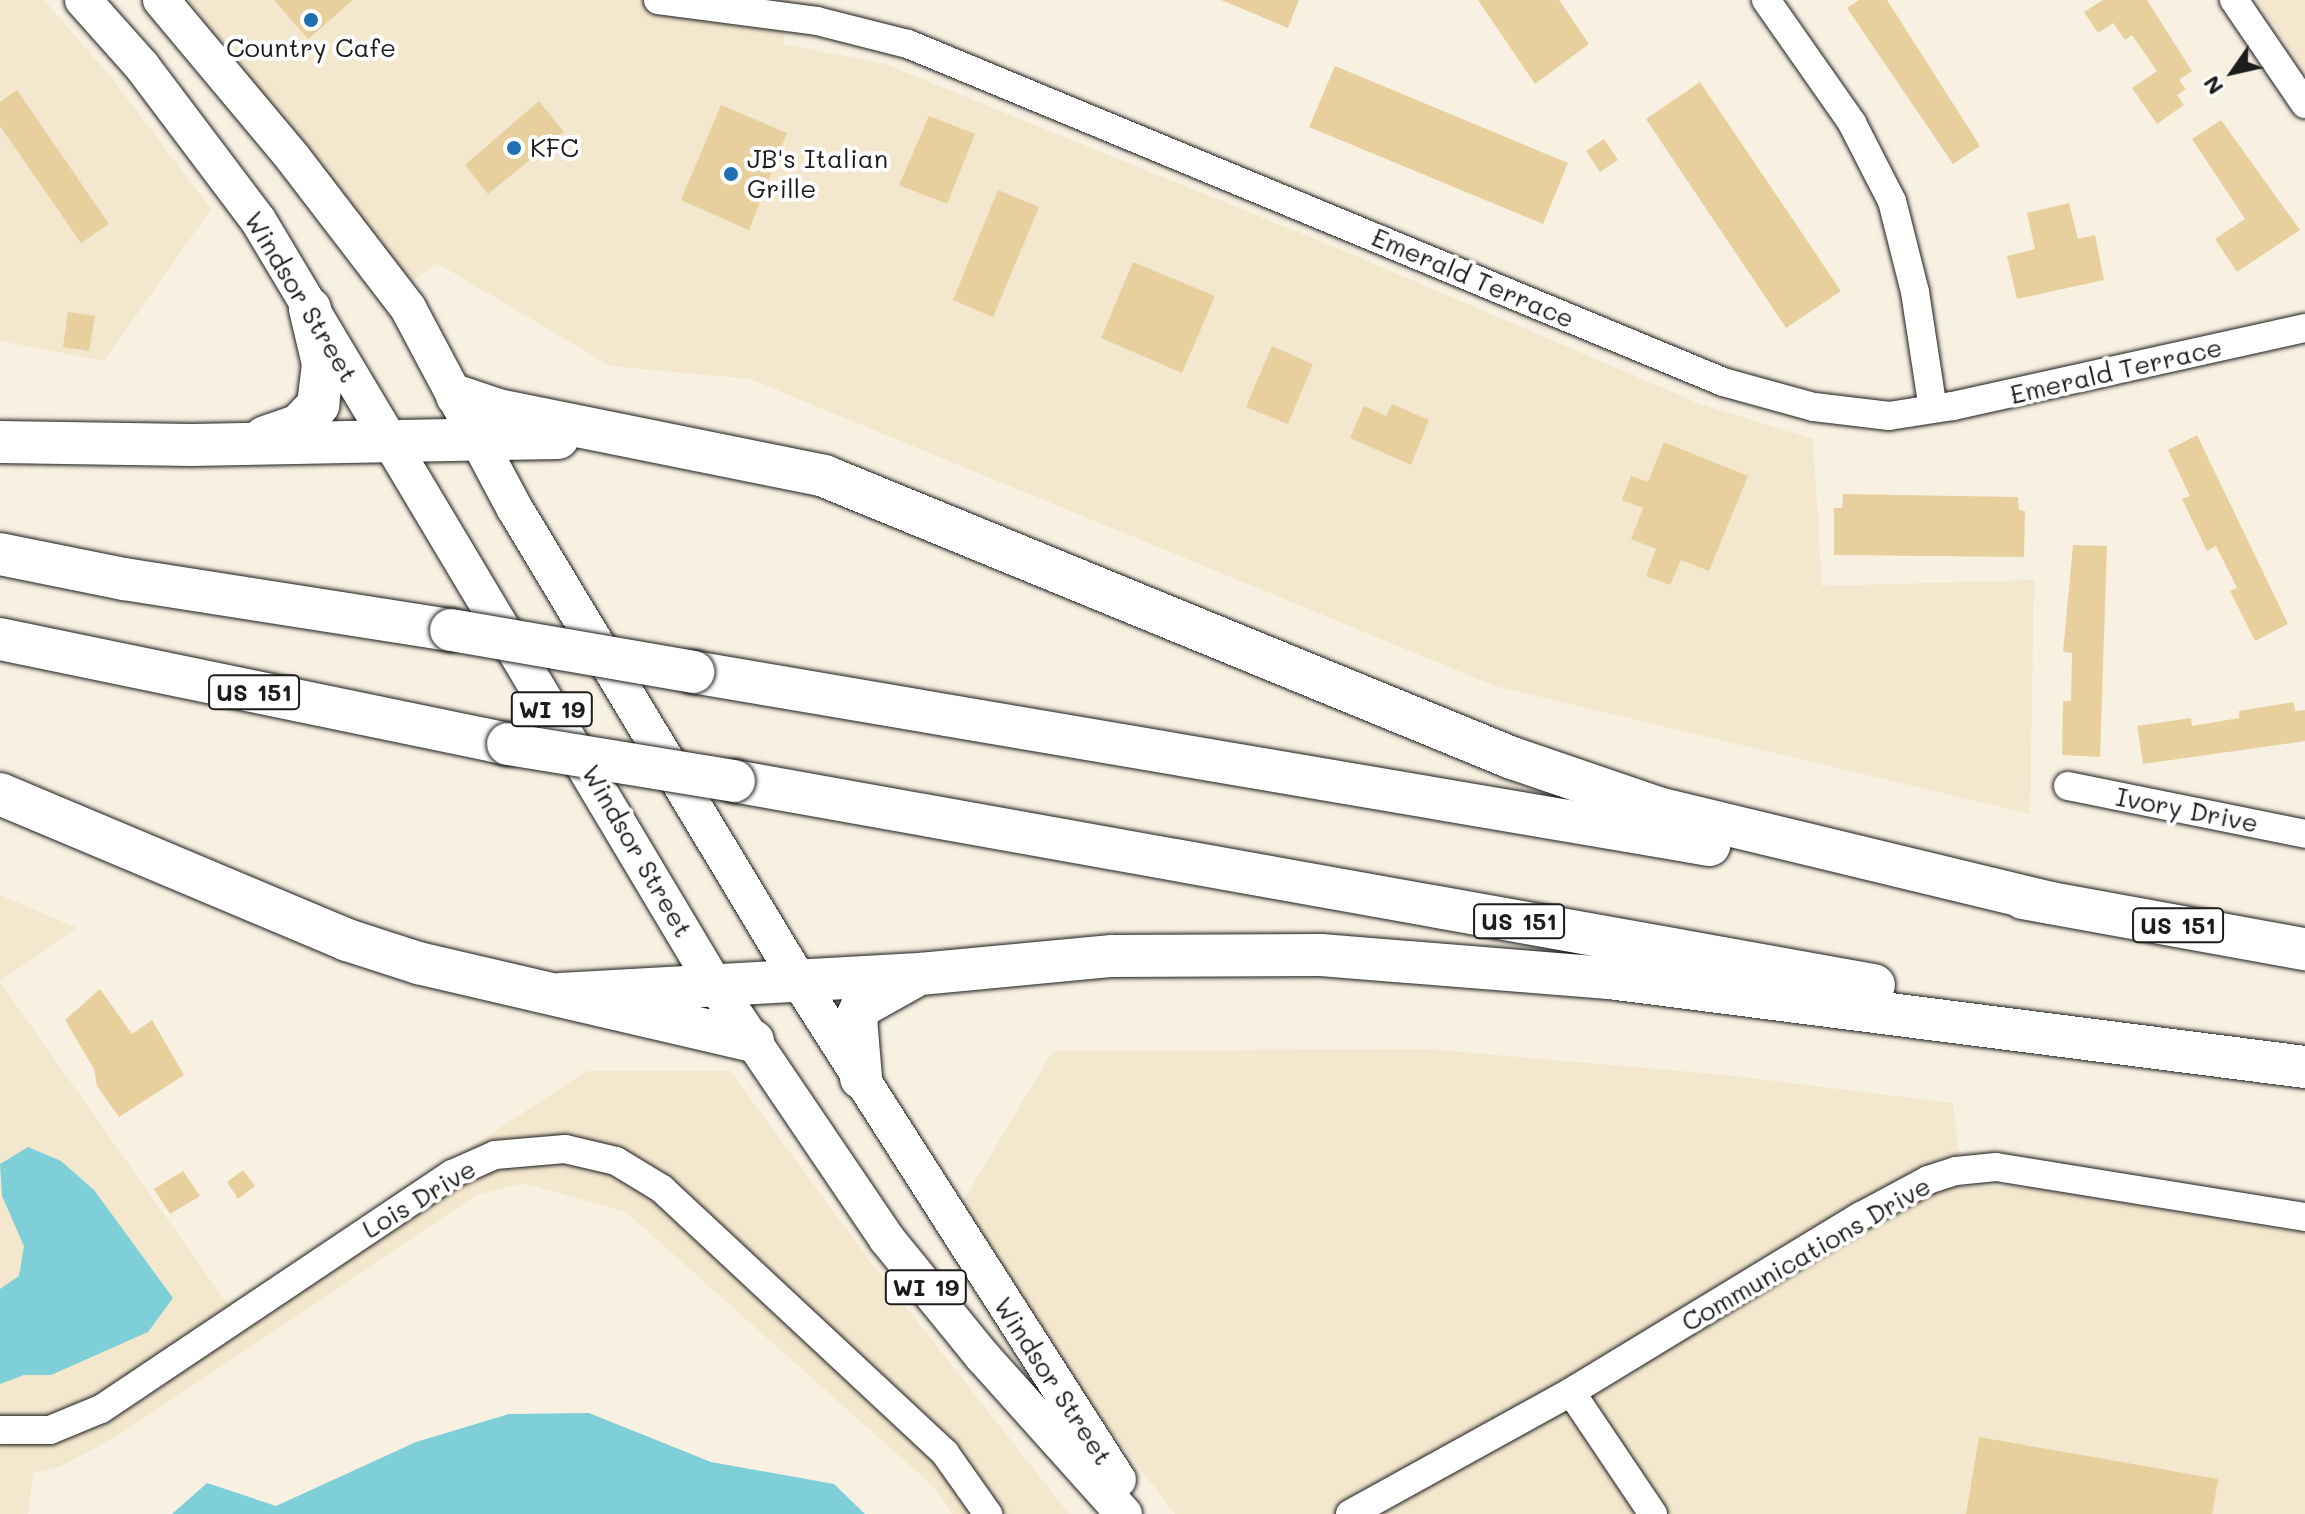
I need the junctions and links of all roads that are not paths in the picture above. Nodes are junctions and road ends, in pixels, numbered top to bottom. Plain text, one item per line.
1 (83, 0) edge
2 (161, 0) edge
3 (658, 0) edge
4 (1766, 0) edge
5 (2234, 0) edge
6 (819, 10) edge
7 (2305, 104) edge
8 (310, 309) junction
9 (2305, 328) edge
10 (457, 396) junction
11 (1933, 409) junction
12 (638, 434) junction
13 (385, 439) junction
14 (0, 442) edge
15 (483, 442) junction
16 (247, 443) junction
17 (0, 554) edge
18 (0, 639) edge
19 (2068, 786) dead end
20 (0, 794) edge
21 (2305, 834) edge
22 (2050, 903) junction
23 (2305, 949) edge
24 (920, 974) junction
25 (799, 981) junction
26 (713, 982) junction
27 (560, 994) junction
28 (753, 1041) junction
29 (2305, 1064) edge
30 (861, 1078) junction
31 (2305, 1217) edge
32 (1571, 1392) junction
33 (0, 1430) edge
34 (988, 1514) edge
35 (1124, 1514) edge
36 (1141, 1514) edge
37 (1350, 1514) edge
38 (1653, 1514) edge

1 - 8 main road, Windsor Street / WI 19
2 - 10 main road, Windsor Street / WI 19
3 - 6 street, Emerald Terrace
4 - 11 street
5 - 7 street
6 - 11 street, Emerald Terrace
8 - 13 main road, Windsor Street / WI 19
8 - 16 highway
9 - 11 street, Emerald Terrace
10 - 12 highway
10 - 15 main road, Windsor Street / WI 19
12 - 15 highway
12 - 22 highway
13 - 15 highway
13 - 16 highway
13 - 26 main road, Windsor Street / WI 19
14 - 16 highway
15 - 25 main road, Windsor Street / WI 19
17 - 22 highway, US 151, bridge
18 - 29 highway, US 151, bridge
19 - 21 street, Ivory Drive
20 - 27 highway
22 - 23 highway, US 151
24 - 25 highway
24 - 29 highway
24 - 30 highway
25 - 26 highway
25 - 30 main road, Windsor Street / WI 19
26 - 27 highway
26 - 28 main road, Windsor Street / WI 19
27 - 28 highway
28 - 35 main road, Windsor Street / WI 19
30 - 36 main road, Windsor Street / WI 19
31 - 32 street, Communications Drive
32 - 37 street, Communications Drive
32 - 38 street
33 - 34 street, Lois Drive

